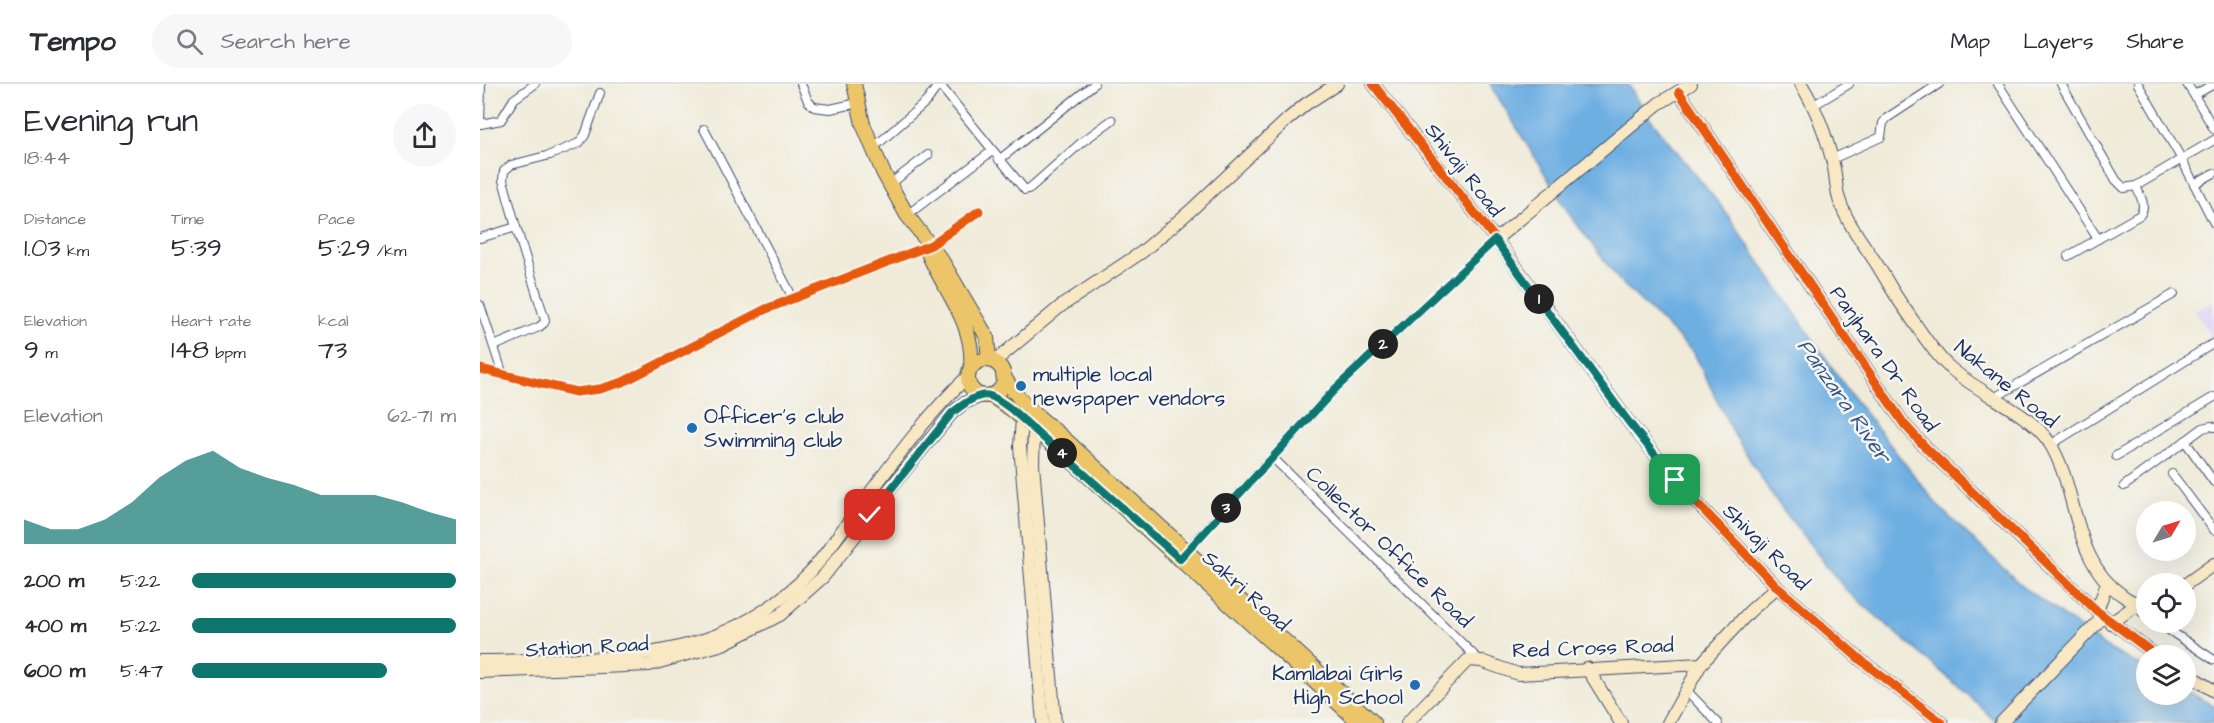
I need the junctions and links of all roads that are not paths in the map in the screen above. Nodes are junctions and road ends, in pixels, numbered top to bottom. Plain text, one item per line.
1 (481, 84) edge
2 (535, 84) edge
3 (801, 84) edge
4 (854, 84) edge
5 (939, 84) edge
6 (1094, 84) edge
7 (1335, 84) edge
8 (1373, 84) edge
9 (1691, 84) edge
10 (1801, 84) edge
11 (1850, 84) edge
12 (1940, 84) edge
13 (1998, 84) edge
14 (2061, 84) edge
15 (2138, 84) edge
16 (2187, 84) edge
17 (2214, 84) edge
18 (1679, 92) junction
19 (600, 93) dead end
20 (2194, 95) junction
21 (858, 103) junction
22 (1814, 105) junction
23 (1112, 120) dead end
24 (480, 124) edge
25 (704, 129) dead end
26 (2214, 129) edge
27 (2214, 140) edge
28 (872, 148) junction
29 (992, 151) junction
30 (928, 155) dead end
31 (2181, 158) junction
32 (1832, 159) junction
33 (999, 160) junction
34 (2214, 173) edge
35 (890, 184) junction
36 (2194, 184) junction
37 (2136, 186) junction
38 (979, 211) dead end
39 (907, 215) junction
40 (2214, 223) edge
41 (516, 228) junction
42 (1500, 236) junction
43 (480, 238) edge
44 (2098, 239) junction
45 (927, 244) junction
46 (2068, 256) dead end
47 (2174, 294) dead end
48 (793, 298) junction
49 (480, 305) edge
50 (2214, 343) edge
51 (494, 346) junction
52 (991, 361) junction
53 (480, 369) edge
54 (969, 372) junction
55 (503, 375) junction
56 (1003, 375) junction
57 (986, 396) junction
58 (2214, 397) edge
59 (1992, 399) junction
60 (1022, 419) junction
61 (2214, 427) edge
62 (1034, 429) junction
63 (2185, 441) junction
64 (2050, 445) junction
65 (2116, 456) dead end
66 (1273, 458) junction
67 (2172, 474) dead end
68 (2214, 482) edge
69 (2124, 486) dead end
70 (2214, 530) edge
71 (1183, 555) junction
72 (2214, 564) edge
73 (2196, 577) edge
74 (2107, 583) junction
75 (1777, 587) junction
76 (2136, 603) edge
77 (2136, 605) edge
78 (2104, 617) junction
79 (2174, 633) edge
80 (2142, 645) edge
81 (2214, 660) edge
82 (480, 661) edge
83 (1481, 661) junction
84 (631, 662) junction
85 (1701, 664) junction
86 (1038, 669) junction
87 (1052, 669) junction
88 (1587, 669) junction
89 (480, 672) edge
90 (2196, 679) edge
91 (1686, 690) junction
92 (2214, 691) edge
93 (1042, 723) edge
94 (1055, 723) edge
95 (1360, 723) edge
96 (1374, 723) edge
97 (1407, 723) edge
98 (1621, 723) edge
99 (1668, 723) edge
100 (1718, 723) edge
101 (1942, 723) edge
102 (2001, 723) edge

1 - 24 street
2 - 24 street
3 - 21 street
4 - 21 main road
5 - 28 street
5 - 29 street
6 - 33 street
7 - 52 street
8 - 42 street, Shivaji Road
9 - 18 street
10 - 22 street, Nakane Road
11 - 22 street
12 - 32 street
13 - 44 street
14 - 37 street
15 - 31 street
16 - 20 street
17 - 20 street
18 - 42 street
18 - 78 street, Panjhara Dr Road
19 - 41 street
20 - 26 street
21 - 28 main road
22 - 32 street, Nakane Road
23 - 33 street
25 - 48 street
27 - 31 street
28 - 35 main road
29 - 33 street
29 - 39 street
30 - 35 street
31 - 36 street
31 - 37 street
32 - 59 street, Nakane Road
34 - 36 street
35 - 39 main road
36 - 40 street
37 - 44 street
38 - 45 street
39 - 45 main road
41 - 43 street
41 - 51 street
42 - 66 street
42 - 75 street, Shivaji Road
44 - 46 street
45 - 48 street
45 - 52 main road
45 - 54 main road
47 - 59 street
48 - 55 street
49 - 51 street
50 - 64 street
51 - 55 street
52 - 54 main road
52 - 56 main road
53 - 55 street
54 - 57 main road
54 - 84 street, Station Road
56 - 57 main road
56 - 71 main road
57 - 60 main road, Sakri Road
57 - 84 street, Station Road
58 - 65 street
59 - 64 street, Nakane Road
60 - 62 main road, Sakri Road
60 - 86 street
61 - 63 street
62 - 71 main road, Sakri Road
62 - 87 street
63 - 68 street
63 - 69 street
64 - 74 street, Nakane Road
66 - 71 street
66 - 83 street, Collector Office Road
67 - 70 street
71 - 95 main road, Sakri Road
71 - 96 main road
72 - 73 street
74 - 76 street, Nakane Road
74 - 78 street
75 - 85 street, Red Cross Road
75 - 101 street, Shivaji Road
77 - 78 street
78 - 80 street, Panjhara Dr Road
78 - 102 street
79 - 81 street
82 - 84 street, Station Road
83 - 88 street, Red Cross Road
83 - 97 street
84 - 89 street, Station Road
85 - 88 street, Red Cross Road
85 - 91 street
86 - 87 street
86 - 93 street
87 - 94 street
88 - 98 street
90 - 92 street
91 - 99 street
91 - 100 street

